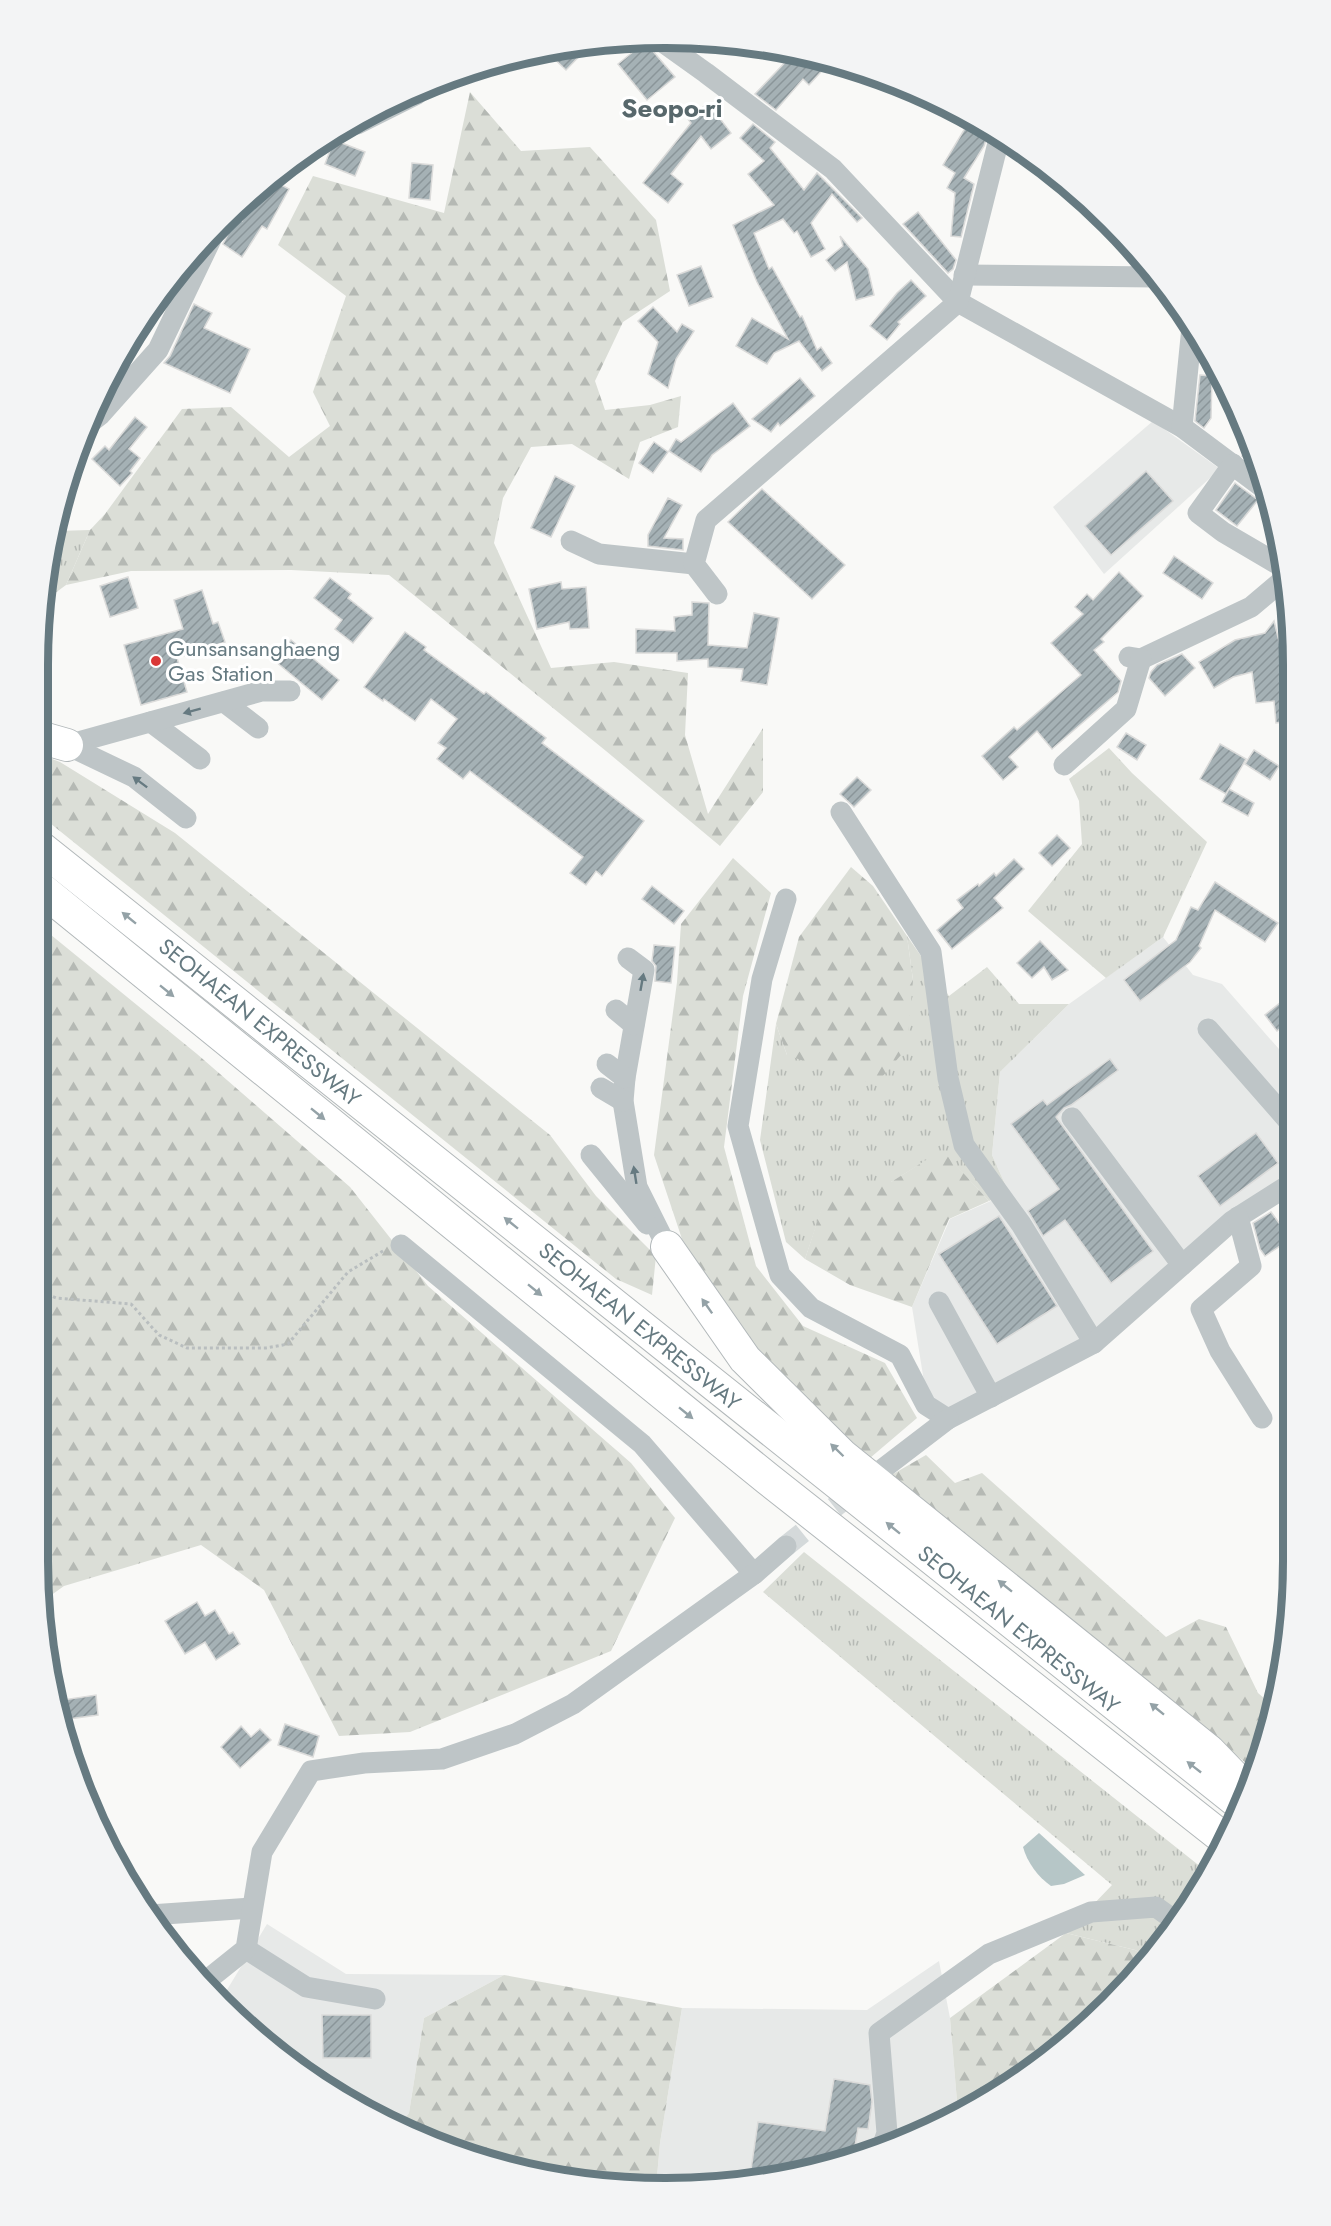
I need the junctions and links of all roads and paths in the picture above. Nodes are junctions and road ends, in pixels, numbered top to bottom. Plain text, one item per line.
1 (671, 48) edge
2 (997, 145) edge
3 (203, 256) edge
4 (964, 275) junction
5 (1145, 277) edge
6 (958, 302) junction
7 (1191, 341) edge
8 (103, 412) edge
9 (1182, 427) junction
10 (1233, 464) junction
11 (1254, 481) edge
12 (571, 541) dead end
13 (1274, 562) edge
14 (694, 564) junction
15 (1278, 584) edge
16 (717, 594) dead end
17 (290, 691) dead end
18 (224, 702) junction
19 (151, 722) junction
20 (258, 728) dead end
21 (53, 741) edge
22 (200, 759) dead end
23 (1065, 765) dead end
24 (841, 812) dead end
25 (186, 818) dead end
26 (48, 853) edge
27 (48, 894) edge
28 (786, 899) dead end
29 (628, 958) dead end
30 (616, 1010) dead end
31 (634, 1025) junction
32 (1208, 1029) dead end
33 (607, 1064) dead end
34 (625, 1078) junction
35 (601, 1088) dead end
36 (623, 1101) junction
37 (1283, 1115) edge
38 (1072, 1118) dead end
39 (591, 1155) dead end
40 (1283, 1189) edge
41 (1238, 1217) junction
42 (401, 1245) joint
43 (667, 1247) junction
44 (1182, 1265) junction
45 (48, 1295) edge
46 (939, 1302) dead end
47 (1094, 1342) junction
48 (991, 1397) junction
49 (1262, 1418) dead end
50 (948, 1419) junction
51 (880, 1471) tunnel mouth
52 (786, 1546) tunnel mouth
53 (754, 1574) junction
54 (1241, 1784) edge
55 (1235, 1800) edge
56 (1219, 1835) edge
57 (252, 1908) junction
58 (160, 1914) edge
59 (1170, 1917) edge
60 (246, 1949) junction
61 (210, 1978) edge
62 (375, 1999) dead end
63 (886, 2137) edge

1 - 6 street
2 - 4 street
3 - 8 street
4 - 5 street
4 - 6 street
6 - 9 street
6 - 14 street
7 - 9 street
9 - 10 street
10 - 11 street
10 - 13 street
12 - 14 street
14 - 16 street
15 - 23 street
17 - 18 street
18 -> 19 street
18 - 20 street
19 - 21 street
19 - 22 street
25 -> 21 street
24 - 47 street
55 -> 26 highway, SEOHAEAN EXPRESSWAY
27 -> 56 highway, SEOHAEAN EXPRESSWAY
28 - 50 street
31 -> 29 street
30 - 31 street
31 - 34 street
32 - 37 street
33 - 34 street
34 - 36 street
35 - 36 street
43 -> 36 street
38 - 44 street
39 - 43 street
40 - 41 street
41 - 44 street
41 - 49 street
42 - 45 path
42 - 53 street
54 -> 43 highway
44 - 47 street
46 - 48 street
47 - 48 street
48 - 50 street
50 - 51 street
52 - 53 street
53 - 57 street
57 - 58 street
57 - 60 street
59 - 63 street
60 - 61 street
60 - 62 street

